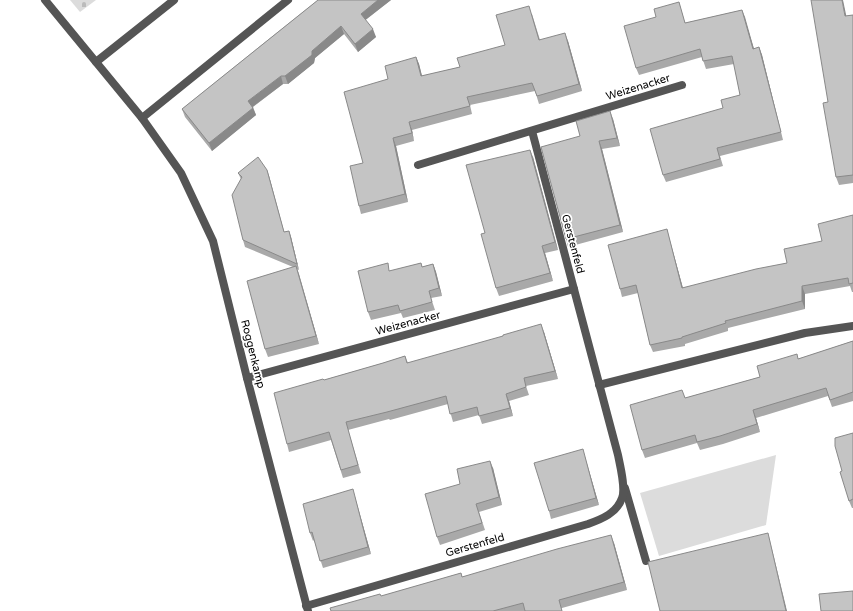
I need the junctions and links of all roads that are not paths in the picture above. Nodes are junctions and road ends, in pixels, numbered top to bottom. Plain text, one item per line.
1 (45, 0) edge
2 (174, 0) edge
3 (288, 0) edge
4 (96, 62) junction
5 (682, 86) dead end
6 (142, 118) junction
7 (532, 132) junction
8 (418, 166) dead end
9 (574, 289) junction
10 (853, 326) edge
11 (248, 378) junction
12 (599, 384) junction
13 (622, 479) junction
14 (646, 561) dead end
15 (307, 608) edge

1 - 4 street, Roggenkamp
2 - 4 street
3 - 6 street
4 - 6 street, Roggenkamp
5 - 7 street, Weizenacker
6 - 11 street, Roggenkamp
7 - 8 street, Weizenacker
7 - 9 street, Gerstenfeld
9 - 11 street, Weizenacker
9 - 12 street, Gerstenfeld
10 - 12 street
11 - 15 street, Roggenkamp
12 - 13 street, Gerstenfeld
13 - 14 street, Gerstenfeld
13 - 15 street, Gerstenfeld

